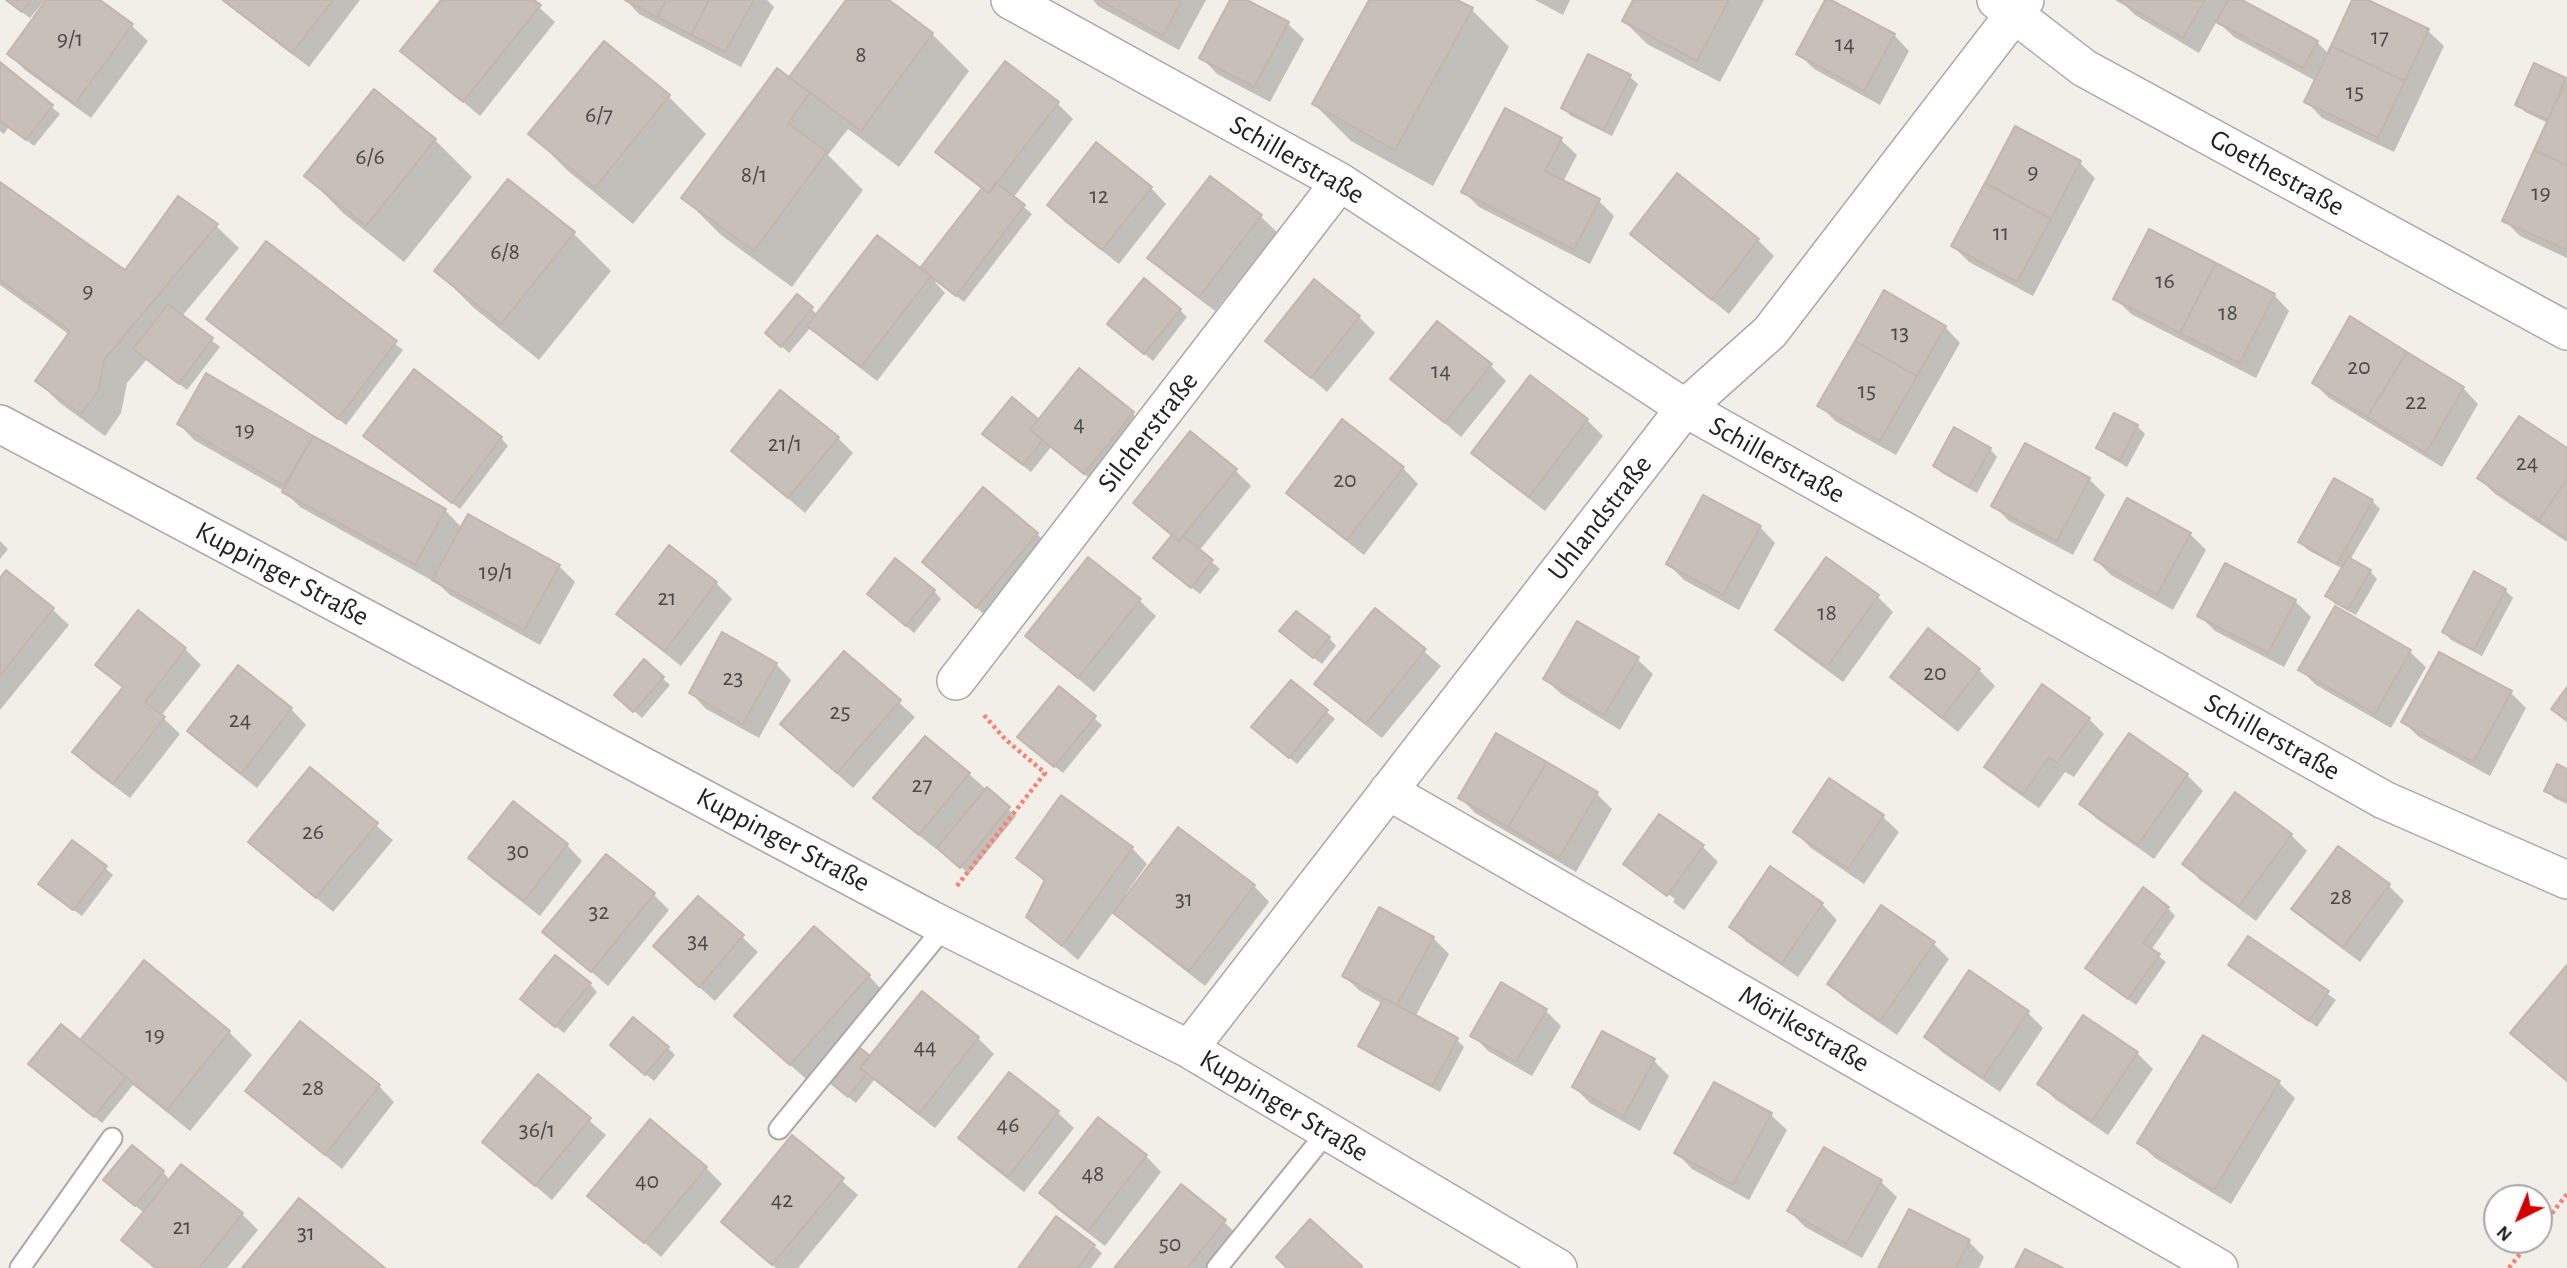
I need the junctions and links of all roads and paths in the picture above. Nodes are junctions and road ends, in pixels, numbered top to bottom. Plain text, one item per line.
1 (1010, 0) edge
2 (2012, 4) edge
3 (1340, 182) junction
4 (2567, 331) edge
5 (1685, 408) junction
6 (0, 424) edge
7 (956, 681) joint
8 (1388, 791) junction
9 (2567, 880) edge
10 (938, 923) junction
11 (1189, 1049) junction
12 (779, 1129) dead end
13 (1327, 1132) junction
14 (113, 1138) dead end
15 (2567, 1194) edge
16 (2553, 1212) edge
17 (2520, 1254) edge
18 (20, 1268) edge
19 (1217, 1268) edge
20 (1559, 1268) edge
21 (2219, 1268) edge
22 (2509, 1268) edge

1 - 3 street, Schillerstraße
2 - 4 street, Goethestraße
2 - 5 street, Uhlandstraße
3 - 5 street, Schillerstraße
3 - 7 street, Silcherstraße
5 - 8 street, Uhlandstraße
5 - 9 street, Schillerstraße
6 - 10 street, Kuppinger Straße
7 - 10 path
8 - 11 street, Uhlandstraße
8 - 21 street, Mörikestraße
10 - 11 street, Kuppinger Straße
10 - 12 lane
11 - 13 street, Kuppinger Straße
13 - 19 lane
13 - 20 street, Kuppinger Straße
14 - 18 lane
15 - 16 path
17 - 22 path

